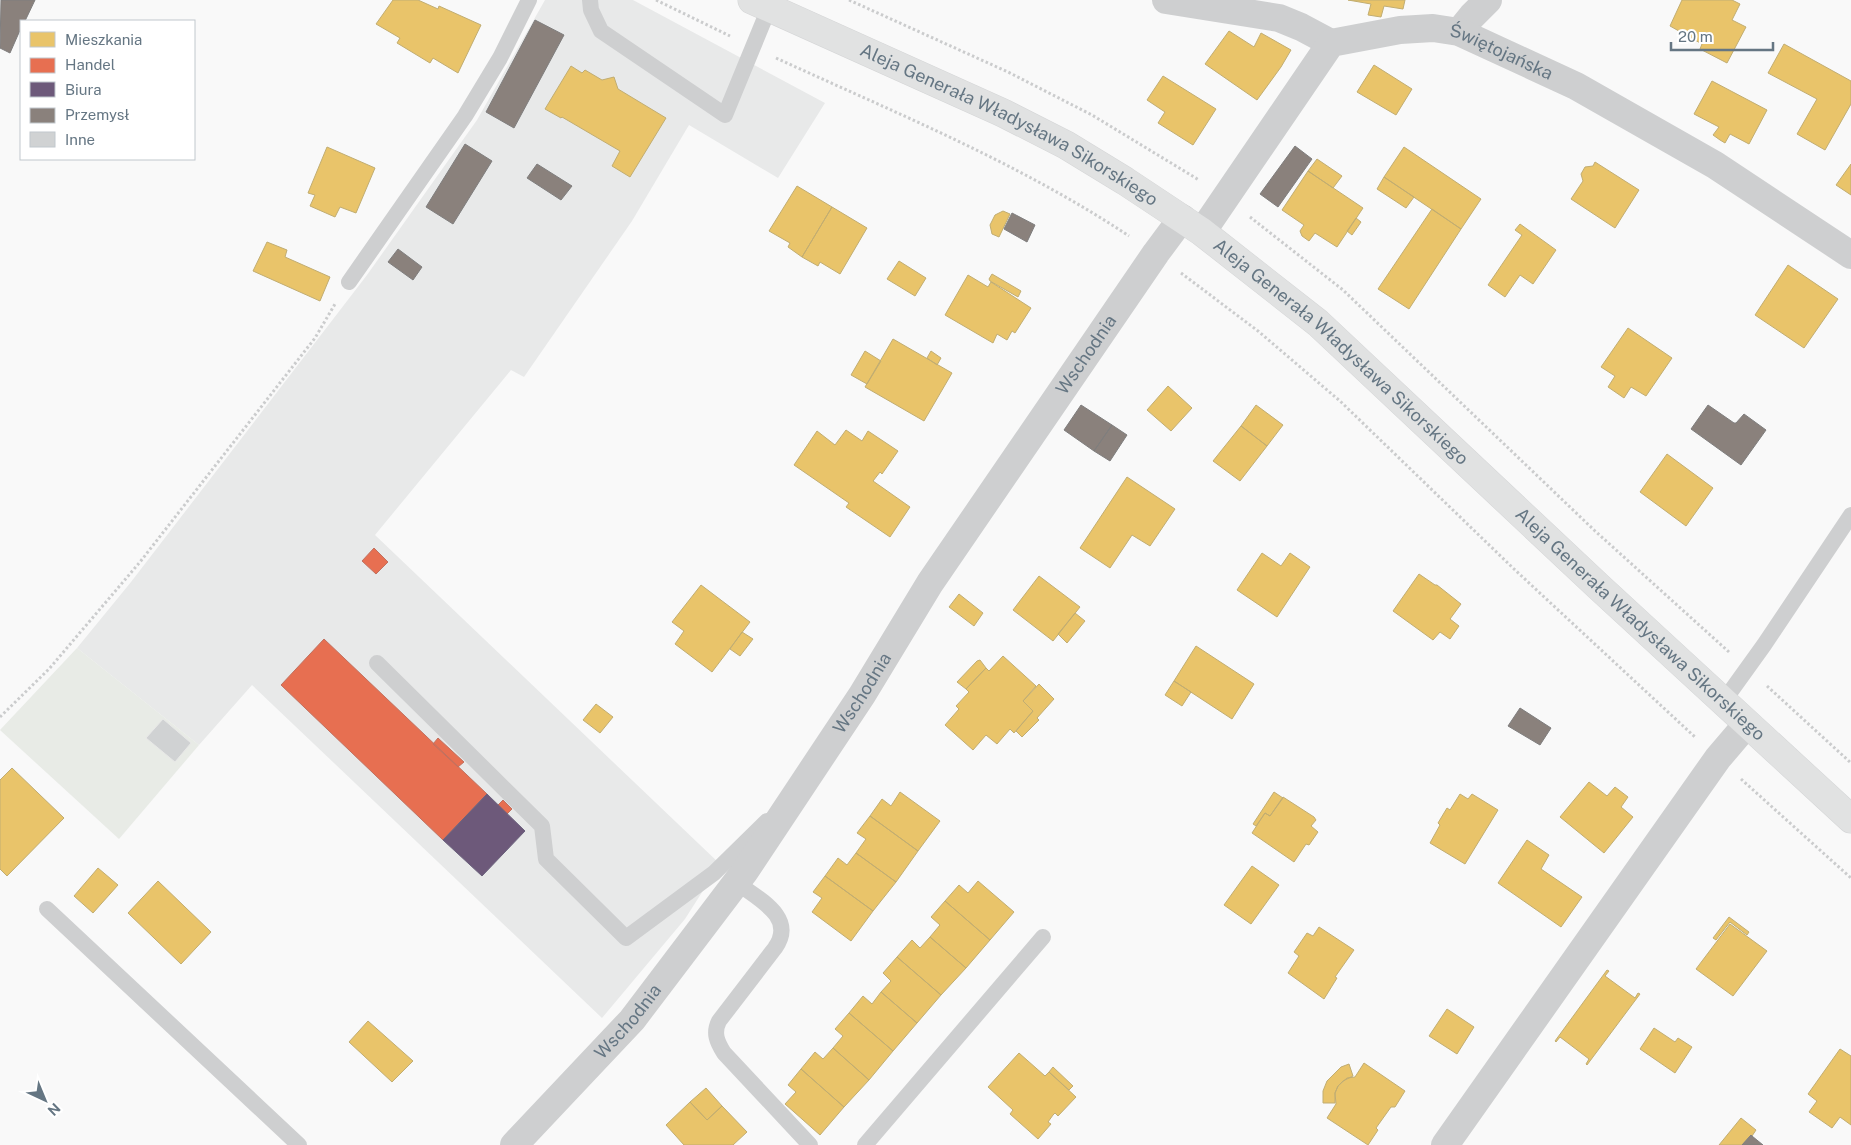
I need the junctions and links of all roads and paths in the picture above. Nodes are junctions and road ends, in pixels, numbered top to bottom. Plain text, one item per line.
1 (528, 0) edge
2 (590, 0) edge
3 (656, 0) edge
4 (849, 0) edge
5 (1166, 0) edge
6 (1488, 0) edge
7 (761, 4) edge
8 (1459, 32) junction
9 (1331, 43) junction
10 (753, 47) junction
11 (1225, 198) junction
12 (1192, 225) junction
13 (1156, 254) junction
14 (1851, 255) edge
15 (349, 282) joint
16 (1851, 515) edge
17 (377, 663) dead end
18 (1747, 668) junction
19 (1723, 702) junction
20 (0, 717) edge
21 (1747, 724) junction
22 (1718, 758) junction
23 (1851, 763) edge
24 (797, 791) junction
25 (1851, 819) edge
26 (1851, 878) edge
27 (736, 882) junction
28 (46, 909) dead end
29 (1043, 937) dead end
30 (299, 1145) edge
31 (514, 1145) edge
32 (810, 1145) edge
33 (865, 1145) edge
34 (1445, 1145) edge

1 - 15 lane
2 - 10 lane
3 - 10 path
4 - 11 path
5 - 9 street
6 - 8 street
7 - 10 lane
7 - 12 main road, Aleja Generała Władysława Sikorskiego
8 - 9 street, Świętojańska
8 - 14 street, Świętojańska
9 - 11 street
10 - 13 path
11 - 12 street
11 - 18 path
12 - 13 street, Wschodnia
12 - 19 main road, Aleja Generała Władysława Sikorskiego
13 - 22 path
13 - 24 street, Wschodnia
15 - 20 path
16 - 18 lane
17 - 24 lane
18 - 19 lane
18 - 23 path
19 - 21 main road, Aleja Generała Władysława Sikorskiego
21 - 22 street
21 - 25 main road, Aleja Generała Władysława Sikorskiego
22 - 26 path
22 - 34 street
24 - 27 street, Wschodnia
27 - 31 street, Wschodnia
27 - 32 lane
28 - 30 lane
29 - 33 lane

